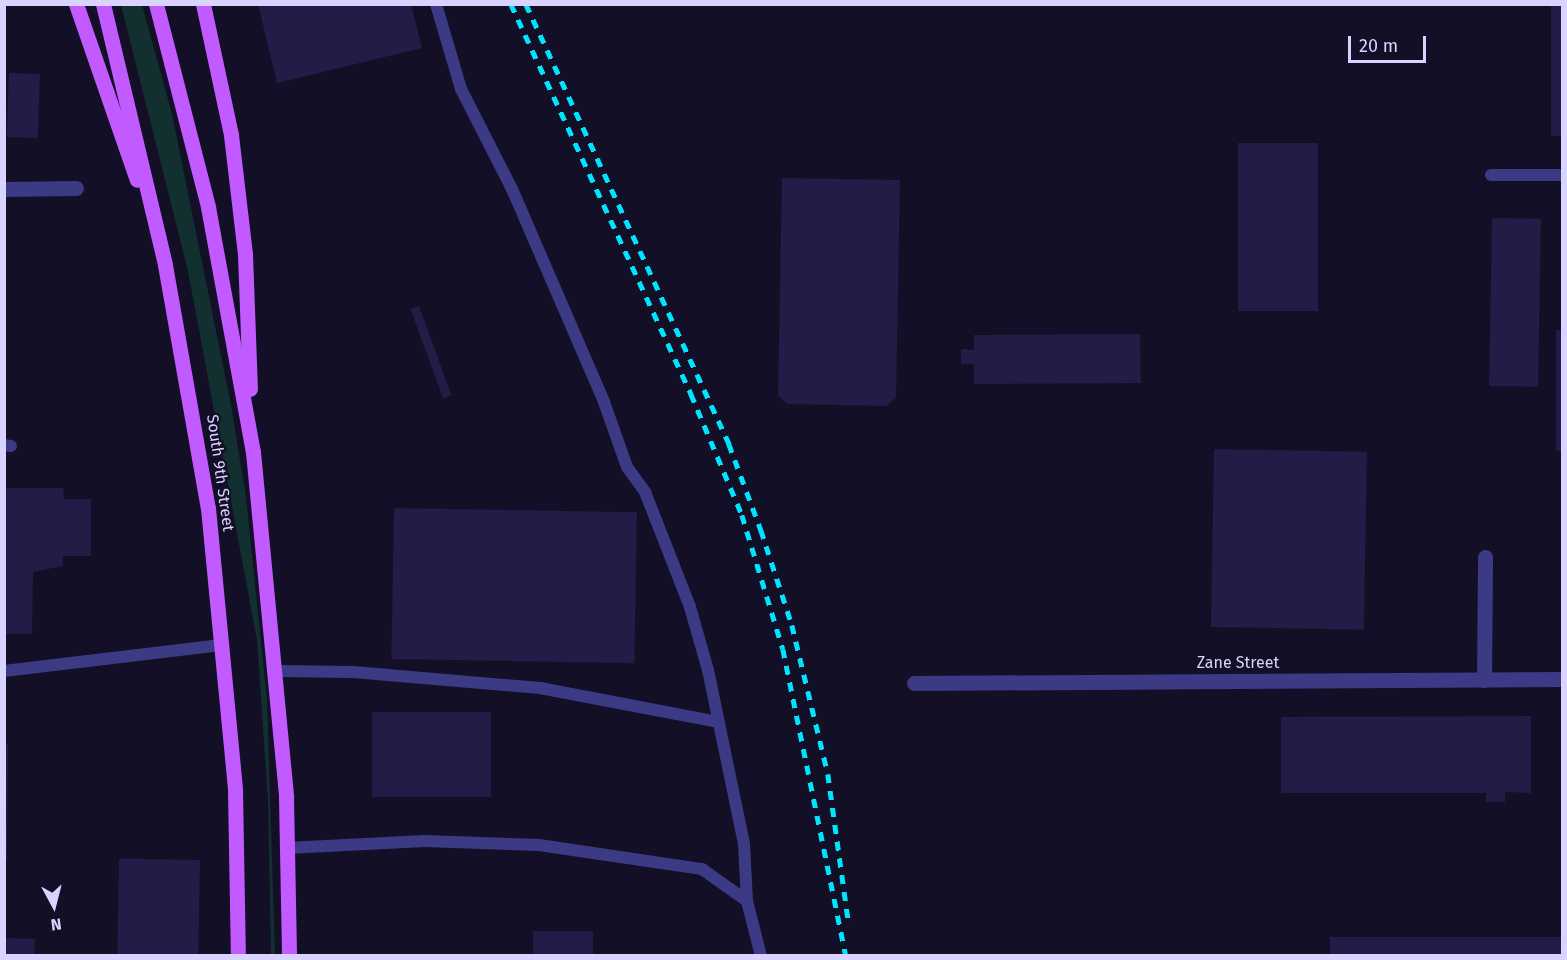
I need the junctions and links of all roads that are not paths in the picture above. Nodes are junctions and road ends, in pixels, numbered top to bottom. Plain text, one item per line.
1 (76, 4) edge
2 (103, 4) edge
3 (156, 4) edge
4 (203, 4) edge
5 (436, 4) edge
6 (1491, 175) dead end
7 (1563, 175) edge
8 (76, 188) dead end
9 (4, 189) edge
10 (165, 265) junction
11 (253, 452) junction
12 (1485, 557) dead end
13 (224, 645) junction
14 (4, 671) edge
15 (277, 671) junction
16 (1563, 679) edge
17 (1484, 680) junction
18 (914, 683) dead end
19 (718, 722) junction
20 (287, 848) junction
21 (747, 901) junction
22 (238, 956) edge
23 (290, 956) edge
24 (760, 956) edge

1 - 10 main road
2 - 10 main road, South 9th Street
3 - 11 main road, South 9th Street
4 - 11 main road
5 - 19 lane
6 - 7 lane
8 - 9 street
10 - 13 main road, South 9th Street
11 - 15 main road, South 9th Street
12 - 17 street
13 - 14 lane
13 - 22 main road, South 9th Street
15 - 19 lane
15 - 20 main road, South 9th Street
16 - 17 street, Zane Street
17 - 18 street, Zane Street
19 - 21 lane
20 - 21 lane
20 - 23 main road, South 9th Street
21 - 24 lane

